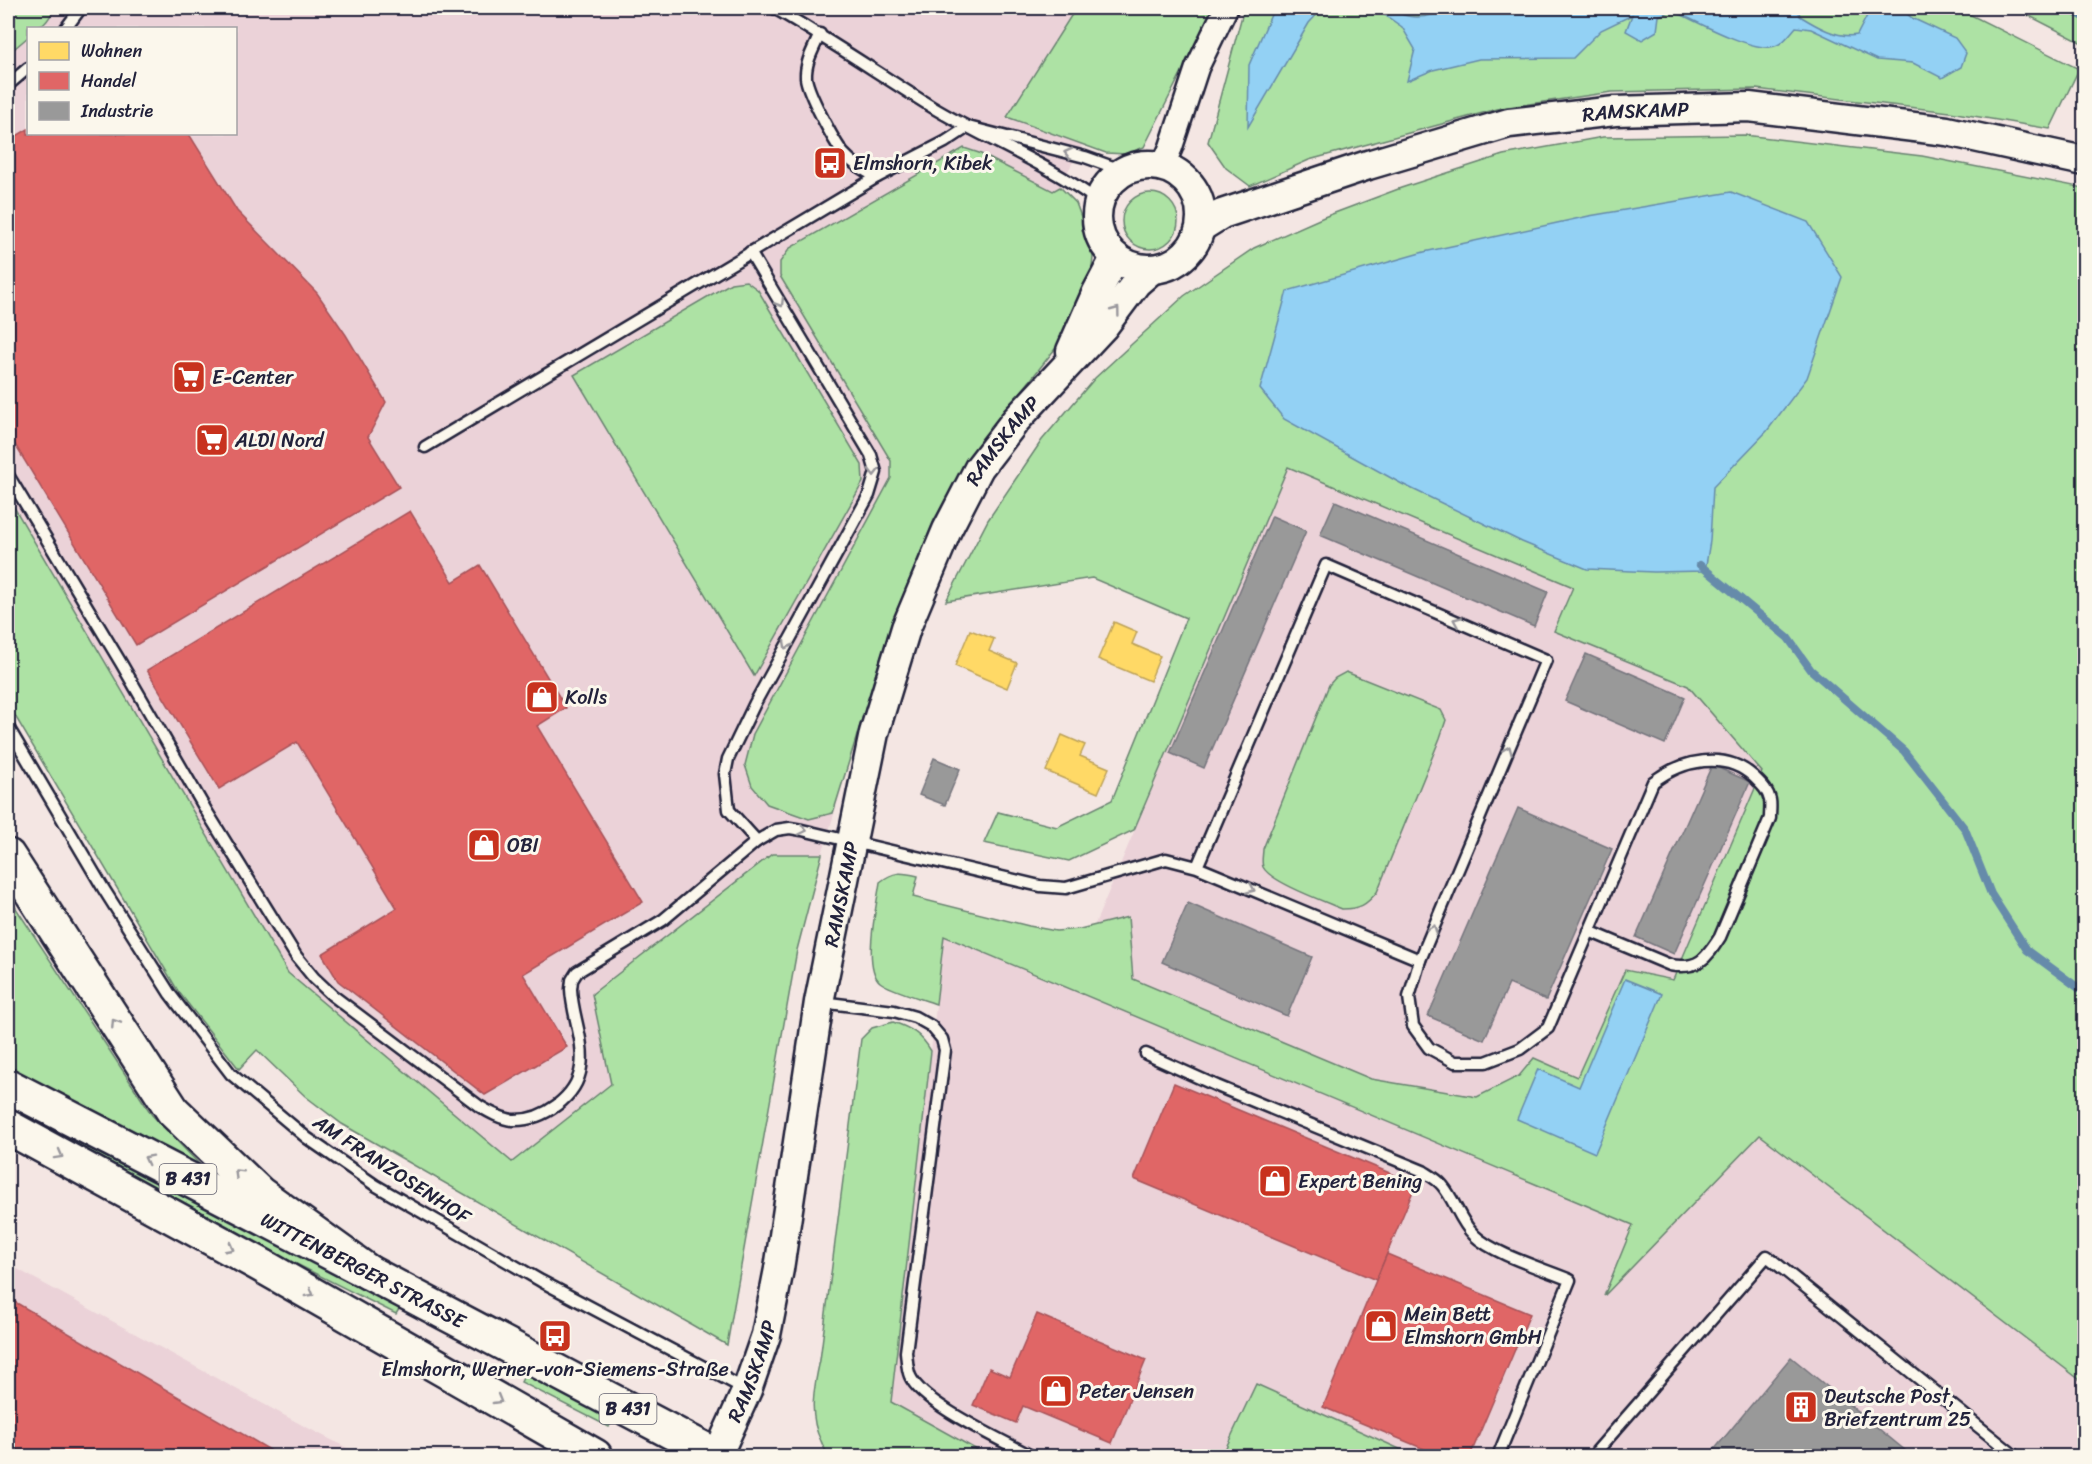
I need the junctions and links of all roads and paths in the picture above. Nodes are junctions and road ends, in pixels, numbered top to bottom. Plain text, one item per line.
1 (81, 8) edge
2 (774, 8) edge
3 (1226, 8) edge
4 (67, 27) edge
5 (820, 34) junction
6 (27, 69) edge
7 (8, 85) edge
8 (968, 127) junction
9 (2084, 160) edge
10 (1163, 166) junction
11 (1124, 171) junction
12 (877, 177) junction
13 (1098, 201) junction
14 (1201, 227) junction
15 (750, 252) junction
16 (1115, 258) junction
17 (1151, 270) junction
18 (1062, 370) junction
19 (425, 447) dead end
20 (8, 475) edge
21 (8, 727) edge
22 (757, 841) junction
23 (851, 842) junction
24 (1197, 867) junction
25 (10, 868) edge
26 (1589, 931) junction
27 (1420, 960) junction
28 (819, 1002) junction
29 (1146, 1054) dead end
30 (8, 1086) edge
31 (8, 1127) edge
32 (368, 1272) junction
33 (747, 1390) junction
34 (595, 1456) edge
35 (717, 1456) edge
36 (1031, 1456) edge
37 (1498, 1456) edge
38 (1595, 1456) edge
39 (2016, 1456) edge

1 - 4 lane
2 - 5 lane
3 - 10 street
5 - 8 lane
5 - 12 lane
6 - 7 lane
11 -> 8 lane
8 - 12 lane
8 - 13 lane
9 - 14 street, RAMSKAMP
10 - 11 street
10 - 14 street
11 - 13 street
12 - 15 lane
13 - 16 street
14 - 17 street, RAMSKAMP
15 - 19 lane
15 -> 22 lane
16 - 17 street
16 - 18 street, RAMSKAMP
18 -> 17 street, RAMSKAMP
18 - 23 street, RAMSKAMP
20 - 22 lane
21 - 33 lane, AM FRANZOSENHOF
22 -> 23 lane
23 - 24 lane
23 - 28 street, RAMSKAMP
24 -> 27 lane
27 -> 24 lane
32 -> 25 main road
26 - 26 lane
26 - 27 lane
28 - 33 street, RAMSKAMP
28 - 36 lane
29 - 37 lane
32 -> 30 main road, WITTENBERGER STRASSE / B 431
31 -> 34 main road, B 431
32 - 35 main road, WITTENBERGER STRASSE / B 431
33 - 35 street, RAMSKAMP
38 - 39 lane

